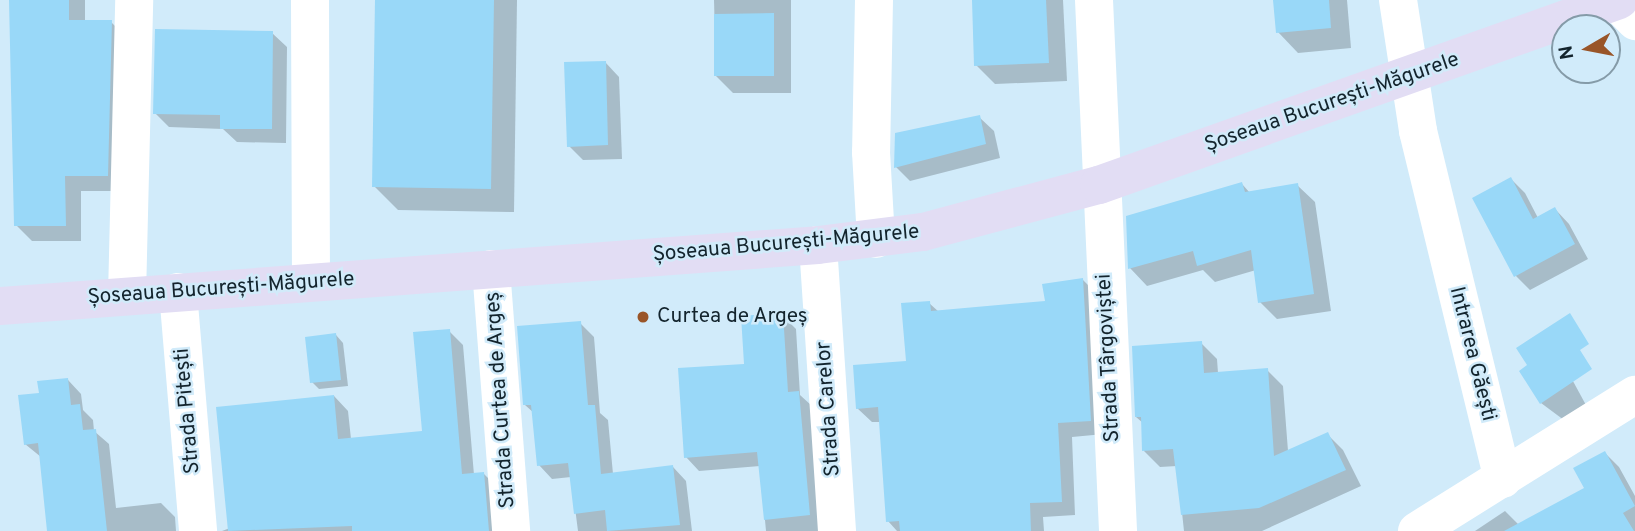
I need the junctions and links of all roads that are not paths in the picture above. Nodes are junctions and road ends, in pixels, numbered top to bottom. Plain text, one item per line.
1 (134, 0) edge
2 (310, 0) edge
3 (874, 0) edge
4 (1094, 0) edge
5 (1398, 0) edge
6 (1624, 7) edge
7 (1408, 76) junction
8 (1099, 185) junction
9 (876, 239) junction
10 (818, 245) junction
11 (491, 269) junction
12 (311, 282) junction
13 (178, 292) junction
14 (127, 296) junction
15 (0, 306) edge
16 (1635, 395) edge
17 (1503, 479) junction
18 (198, 531) edge
19 (511, 531) edge
20 (837, 531) edge
21 (1118, 531) edge
22 (1418, 531) edge

1 - 14 street
2 - 12 street
3 - 9 street
4 - 8 street, Strada Târgoviștei
5 - 7 street, Intrarea Găești
6 - 7 main road, Șoseaua București-Măgurele
7 - 8 main road, Șoseaua București-Măgurele
7 - 17 street, Intrarea Găești
8 - 9 main road, Șoseaua București-Măgurele
8 - 21 street, Strada Târgoviștei
9 - 10 main road, Șoseaua București-Măgurele
10 - 11 main road, Șoseaua București-Măgurele
10 - 20 street, Strada Carelor
11 - 12 main road, Șoseaua București-Măgurele
11 - 19 street, Strada Curtea de Argeș
12 - 13 main road, Șoseaua București-Măgurele
13 - 14 main road, Șoseaua București-Măgurele
13 - 18 street, Strada Pitești
14 - 15 main road, Șoseaua București-Măgurele
16 - 17 street
17 - 22 street

